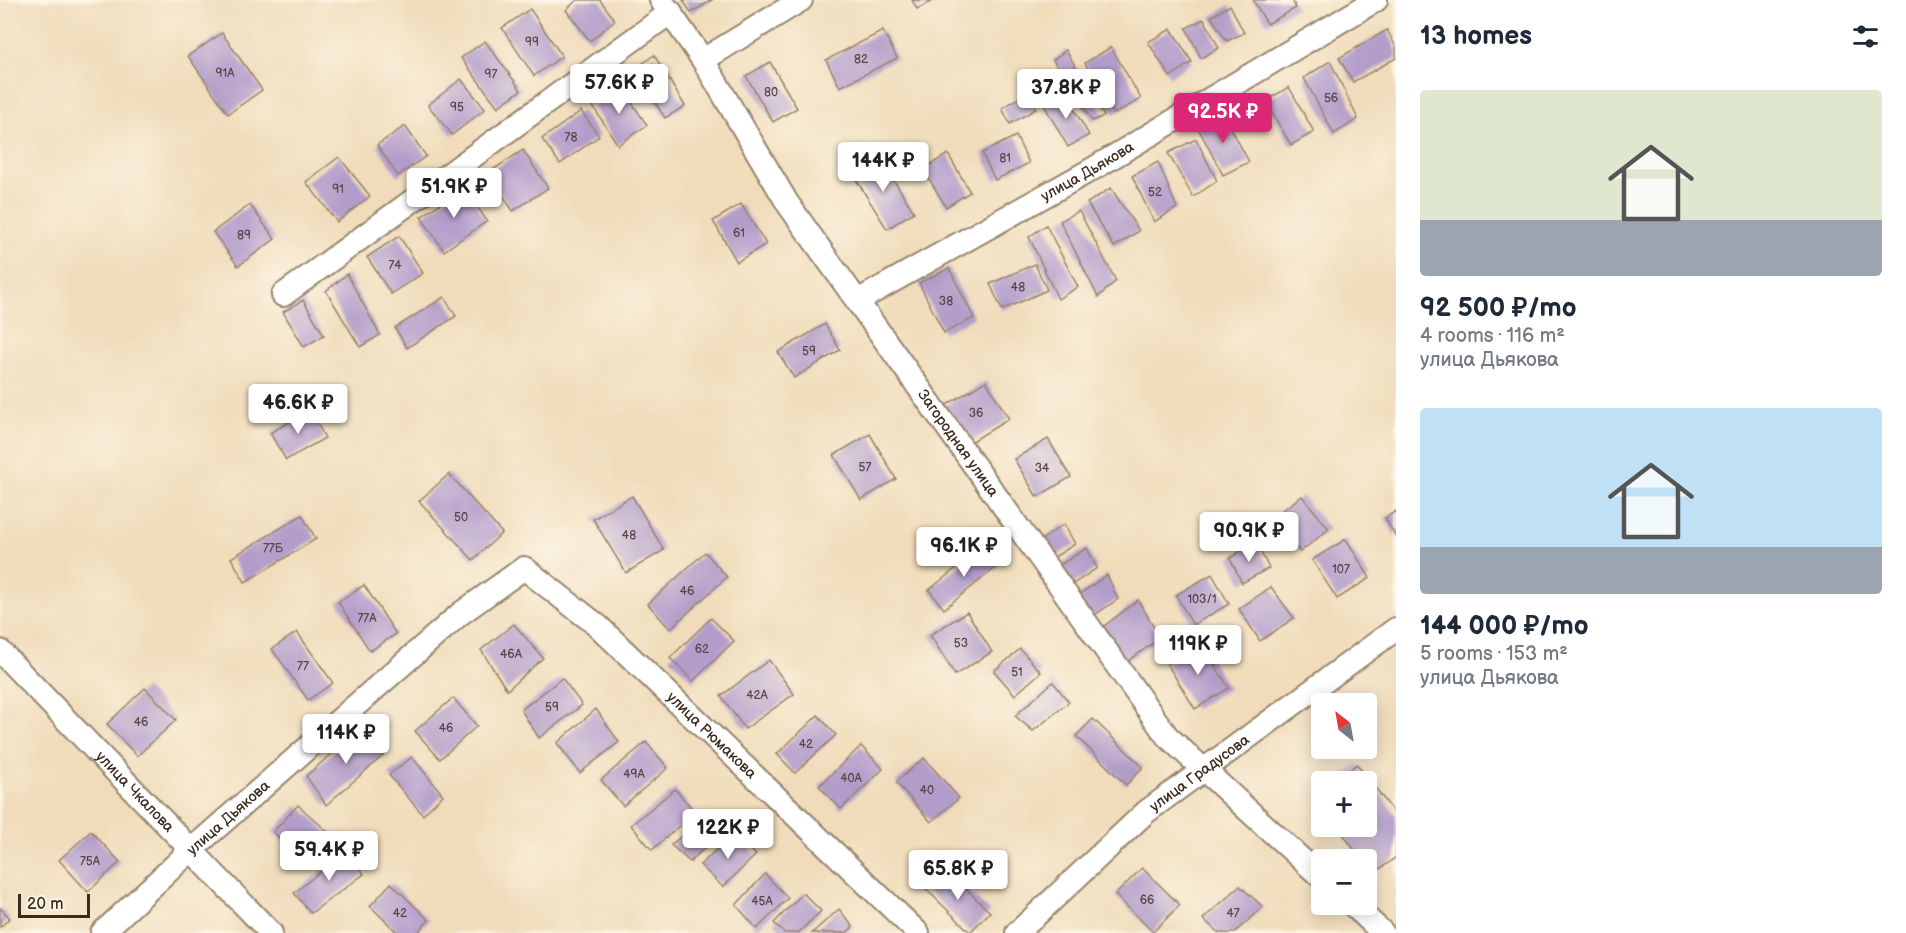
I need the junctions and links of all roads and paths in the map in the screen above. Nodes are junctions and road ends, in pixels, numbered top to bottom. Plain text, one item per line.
1 (801, 0) edge
2 (1376, 0) edge
3 (666, 6) edge
4 (703, 60) junction
5 (283, 295) dead end
6 (859, 300) junction
7 (524, 568) joint
8 (1396, 629) edge
9 (0, 651) edge
10 (1201, 769) junction
11 (190, 851) junction
12 (1311, 868) edge
13 (1364, 915) edge
14 (102, 933) edge
15 (271, 933) edge
16 (918, 933) edge
17 (1017, 933) edge
18 (1383, 933) edge

1 - 4 street
2 - 6 street, улица Дьякова
3 - 4 street, Загородная улица
3 - 5 street
4 - 6 street, Загородная улица
6 - 10 street, Загородная улица
7 - 11 street, улица Дьякова
7 - 16 street, улица Рюмакова
8 - 10 street, улица Градусова
9 - 11 street, улица Чкалова
10 - 12 street, Загородная улица
10 - 17 street, улица Градусова
11 - 14 street, улица Дьякова
11 - 15 street, улица Чкалова
13 - 18 street

